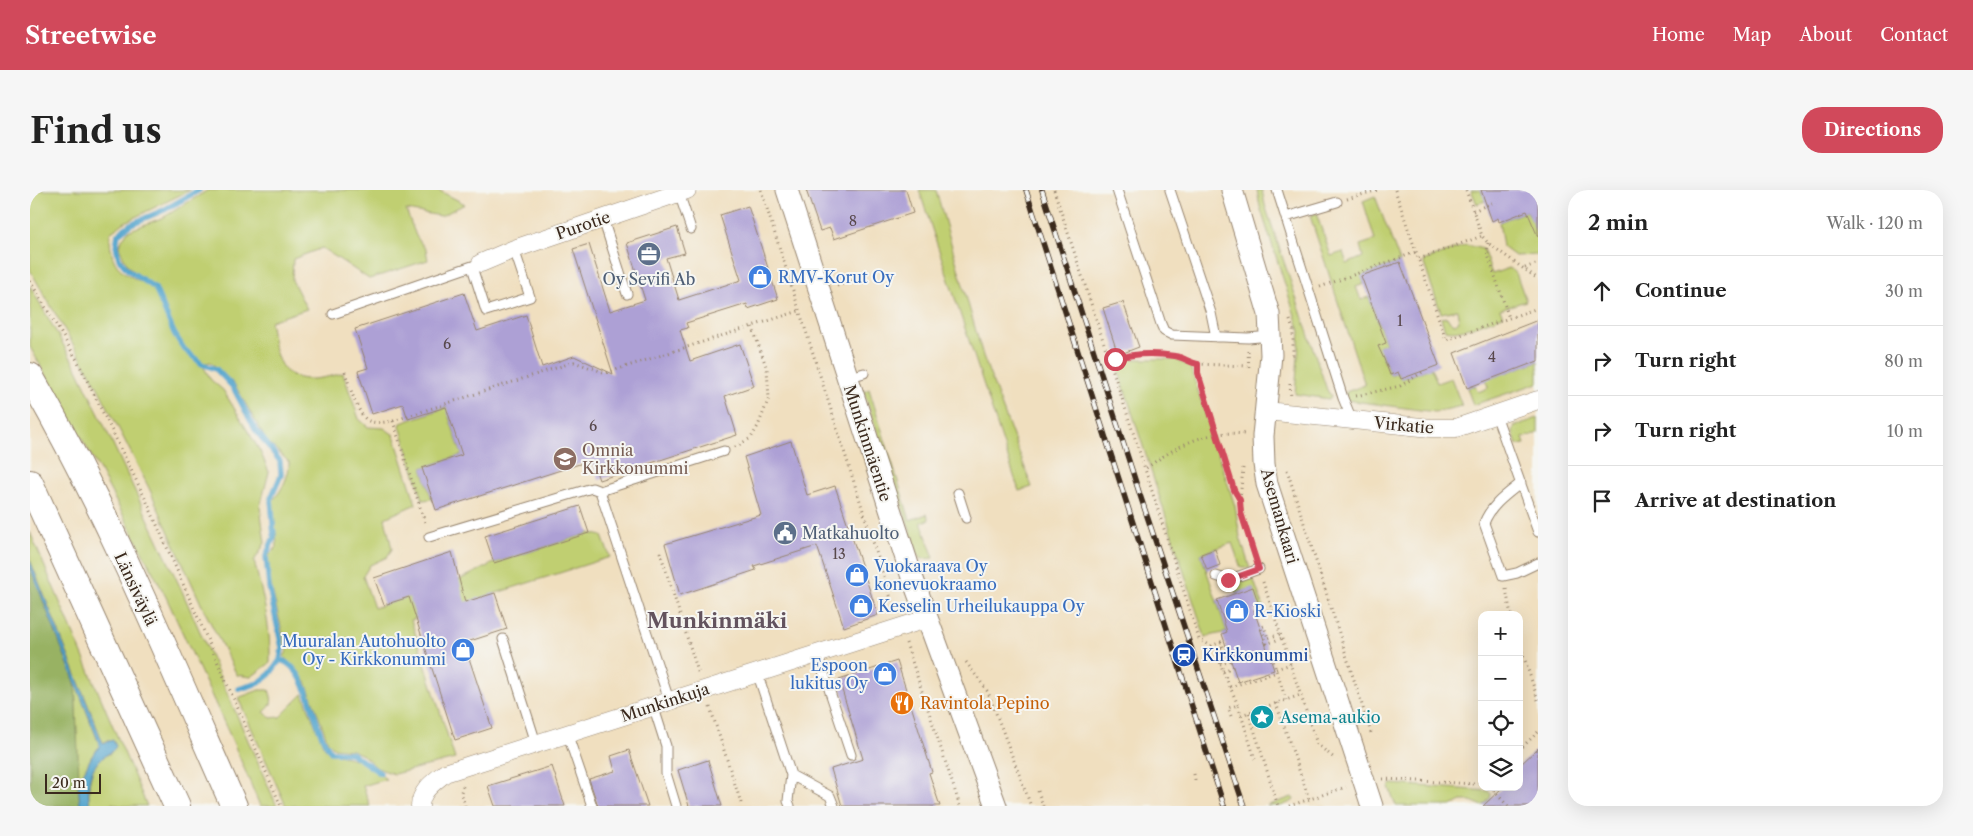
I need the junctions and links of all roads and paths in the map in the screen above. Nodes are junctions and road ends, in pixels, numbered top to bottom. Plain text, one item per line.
1 (761, 190) edge
2 (787, 190) edge
3 (1054, 190) edge
4 (1117, 190) edge
5 (1170, 190) edge
6 (1232, 190) edge
7 (1277, 190) edge
8 (1378, 190) edge
9 (1395, 190) edge
10 (1466, 190) edge
11 (683, 191) edge
12 (1336, 202) joint
13 (1492, 203) dead end
14 (1474, 211) junction
15 (1286, 217) junction
16 (603, 219) junction
17 (691, 230) dead end
18 (1482, 236) junction
19 (1488, 243) junction
20 (514, 249) junction
21 (1416, 252) junction
22 (1419, 259) junction
23 (1538, 263) edge
24 (476, 265) junction
25 (1524, 268) junction
26 (1538, 279) edge
27 (30, 281) edge
28 (1310, 291) junction
29 (627, 294) dead end
30 (1538, 308) edge
31 (799, 311) junction
32 (333, 314) dead end
33 (1508, 318) junction
34 (752, 326) junction
35 (1271, 336) junction
36 (1216, 337) junction
37 (1115, 359) dead end
38 (1198, 364) junction
39 (1248, 366) dead end
40 (345, 372) dead end
41 (1423, 372) dead end
42 (30, 376) edge
43 (1343, 398) junction
44 (1538, 400) edge
45 (1266, 411) junction
46 (1496, 414) junction
47 (1352, 420) junction
48 (393, 421) junction
49 (1217, 434) junction
50 (1247, 434) dead end
51 (724, 451) joint
52 (1285, 462) dead end
53 (1244, 463) dead end
54 (1145, 469) junction
55 (1521, 483) junction
56 (30, 484) edge
57 (600, 491) junction
58 (958, 493) dead end
59 (1240, 500) junction
60 (966, 518) dead end
61 (1538, 532) edge
62 (429, 537) joint
63 (1538, 563) edge
64 (1259, 569) junction
65 (1216, 576) dead end
66 (1503, 576) junction
67 (1257, 609) dead end
68 (1272, 609) junction
69 (1510, 611) edge
70 (926, 618) junction
71 (900, 627) junction
72 (1280, 634) junction
73 (1282, 638) junction
74 (502, 639) dead end
75 (1211, 646) junction
76 (1216, 649) junction
77 (817, 653) junction
78 (1523, 654) edge
79 (1269, 655) dead end
80 (1231, 660) dead end
81 (1220, 664) junction
82 (1291, 664) junction
83 (1233, 667) dead end
84 (1223, 671) junction
85 (1277, 671) junction
86 (757, 672) junction
87 (982, 684) dead end
88 (1230, 687) junction
89 (1301, 695) junction
90 (1286, 700) junction
91 (1538, 700) edge
92 (661, 702) junction
93 (1276, 703) junction
94 (1238, 705) junction
95 (1249, 712) junction
96 (1241, 715) junction
97 (1231, 716) dead end
98 (567, 732) junction
99 (1538, 732) edge
100 (1374, 741) dead end
101 (536, 743) junction
102 (1523, 746) edge
103 (851, 755) dead end
104 (1255, 759) dead end
105 (1336, 760) dead end
106 (1383, 770) dead end
107 (1194, 774) dead end
108 (792, 775) junction
109 (1343, 778) dead end
110 (1386, 779) junction
111 (1195, 780) dead end
112 (1478, 783) edge
113 (1354, 785) dead end
114 (1346, 787) junction
115 (1387, 788) dead end
116 (1038, 790) dead end
117 (1494, 791) edge
118 (1348, 794) dead end
119 (1309, 799) junction
120 (177, 806) edge
121 (234, 806) edge
122 (281, 806) edge
123 (420, 806) edge
124 (592, 806) edge
125 (676, 806) edge
126 (790, 806) edge
127 (834, 806) edge
128 (960, 806) edge
129 (996, 806) edge
130 (1031, 806) edge
131 (1043, 806) edge
132 (1278, 806) edge
133 (1289, 806) edge
134 (1372, 806) edge
135 (1508, 806) edge

1 - 31 path
2 - 70 street, Munkinmäentie
3 - 54 path
4 - 36 lane
5 - 36 lane
6 - 35 street, Asemankaari
7 - 15 lane
8 - 12 path
9 - 21 path
10 - 14 path
11 - 16 street, Purotie
11 - 17 lane
12 - 15 lane
13 - 14 path
14 - 18 path
15 - 28 lane
16 - 20 street, Purotie
16 - 29 lane
18 - 19 path
18 - 22 path
19 - 25 path
19 - 33 path
20 - 24 street, Purotie
20 - 24 lane
21 - 22 path
21 - 28 path
22 - 33 path
23 - 25 path
24 - 32 lane
25 - 26 path
27 - 122 path
28 - 43 lane
30 - 33 path
31 - 34 path
31 - 71 path
34 - 48 path
34 - 51 path
35 - 36 lane
35 - 45 street, Asemankaari
37 - 38 path
38 - 39 path
38 - 49 path
40 - 48 path
41 - 43 path
42 - 121 main road, Länsiväylä
43 - 47 lane
44 - 46 street, Virkatie
45 - 47 street, Virkatie
45 - 134 street, Asemankaari
46 - 47 street, Virkatie
46 - 55 lane
48 - 62 path
49 - 50 path
49 - 54 path
49 - 59 path
51 - 57 lane
52 - 100 path
53 - 59 path
54 - 75 path
55 - 61 lane
55 - 66 lane
56 - 120 main road
57 - 62 lane
57 - 92 lane
58 - 60 lane
59 - 64 path
63 - 66 lane
64 - 65 lane
64 - 68 path
66 - 69 path
67 - 68 path
68 - 72 path
70 - 71 street, Munkinkuja
70 - 129 street, Munkinmäentie
71 - 77 street, Munkinkuja
71 - 128 path
72 - 73 path
72 - 73 path
73 - 82 path
74 - 101 lane
75 - 76 path
75 - 76 path
76 - 81 path
77 - 86 street, Munkinkuja
77 - 103 lane
78 - 91 path
79 - 85 path
80 - 81 path
81 - 84 path
82 - 85 path
82 - 89 path
83 - 84 path
84 - 88 path
85 - 88 path
85 - 90 path
86 - 92 street, Munkinkuja
86 - 108 lane
87 - 130 path
88 - 94 path
89 - 90 path
89 - 105 path
90 - 93 path
92 - 98 street, Munkinkuja
92 - 125 lane
93 - 95 path
93 - 119 path
94 - 96 path
94 - 97 path
95 - 96 path
95 - 132 path
96 - 104 path
98 - 101 street, Munkinkuja
98 - 124 lane
99 - 102 path
101 - 123 street, Munkinkuja
106 - 110 path
107 - 111 path
108 - 126 lane
108 - 127 lane
109 - 114 path
110 - 112 path
110 - 115 path
113 - 114 path
114 - 118 path
114 - 119 path
116 - 131 path
117 - 135 path
119 - 133 path

